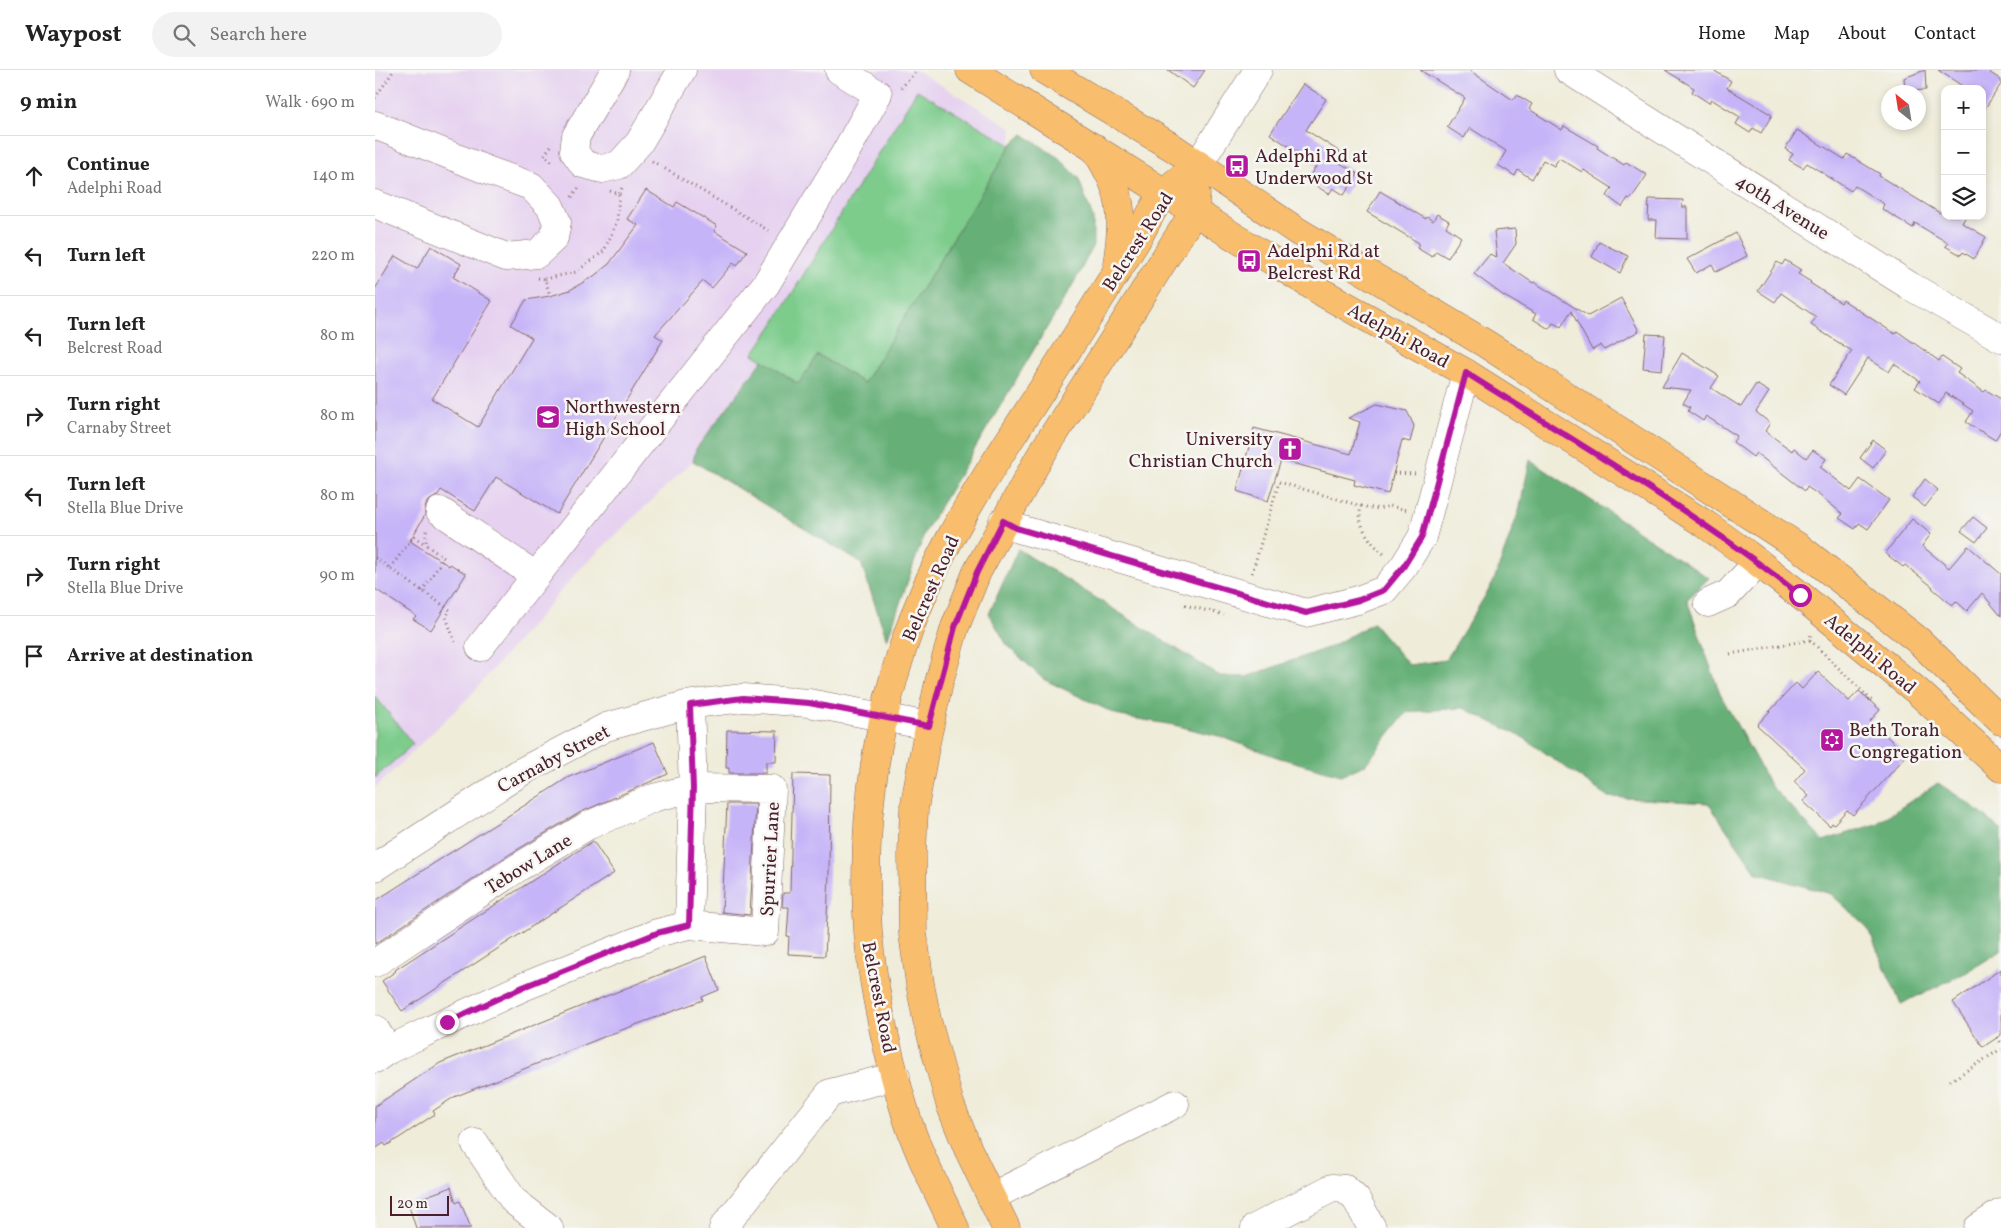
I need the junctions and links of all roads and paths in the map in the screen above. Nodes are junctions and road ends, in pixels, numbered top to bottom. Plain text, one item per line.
1 (394, 70) edge
2 (615, 70) edge
3 (682, 70) edge
4 (839, 70) edge
5 (970, 70) edge
6 (1044, 70) edge
7 (1258, 70) edge
8 (1568, 70) edge
9 (375, 98) edge
10 (375, 125) edge
11 (1095, 148) junction
12 (652, 161) dead end
13 (1199, 165) junction
14 (1164, 192) junction
15 (619, 194) dead end
16 (375, 204) edge
17 (1194, 212) junction
18 (774, 226) dead end
19 (1115, 274) junction
20 (545, 279) dead end
21 (2001, 338) edge
22 (1466, 373) junction
23 (1361, 506) junction
24 (1412, 511) dead end
25 (433, 517) joint
26 (1003, 521) junction
27 (426, 545) junction
28 (375, 558) edge
29 (1389, 558) dead end
30 (1758, 562) junction
31 (390, 568) junction
32 (536, 576) junction
33 (422, 591) junction
34 (1246, 595) junction
35 (1707, 603) dead end
36 (1811, 628) dead end
37 (1809, 640) junction
38 (480, 647) joint
39 (1730, 654) dead end
40 (1871, 702) dead end
41 (690, 705) junction
42 (883, 717) junction
43 (2001, 721) edge
44 (929, 726) junction
45 (2001, 768) edge
46 (693, 788) junction
47 (375, 867) edge
48 (689, 925) junction
49 (375, 963) edge
50 (1997, 1037) dead end
51 (2001, 1043) edge
52 (379, 1046) edge
53 (2001, 1049) edge
54 (896, 1076) junction
55 (1950, 1081) dead end
56 (1175, 1104) dead end
57 (475, 1143) dead end
58 (991, 1197) junction
59 (549, 1228) edge
60 (723, 1228) edge
61 (955, 1228) edge
62 (1006, 1228) edge
63 (1255, 1228) edge
64 (1372, 1228) edge

1 - 9 path
2 - 3 street
4 - 32 street
5 - 11 main road, Adelphi Road
6 - 13 main road, Adelphi Road
7 - 13 street
8 - 21 street, 40th Avenue
10 - 16 street
11 - 14 main road, Adelphi Road
11 - 19 main road
12 - 18 path
13 - 14 main road, Belcrest Road
13 - 17 main road, Belcrest Road
13 - 43 main road, Adelphi Road
14 - 17 main road, Adelphi Road
14 - 19 main road, Belcrest Road
15 - 20 path
17 - 22 main road, Adelphi Road
17 - 26 main road, Belcrest Road
19 - 42 main road, Belcrest Road
22 - 30 main road, Adelphi Road
22 - 34 street
23 - 24 path
23 - 29 path
23 - 34 path
25 - 27 path
25 - 32 street
26 - 34 street
26 - 44 main road, Belcrest Road
27 - 31 path
27 - 33 path
28 - 31 path
30 - 35 street
30 - 45 main road, Adelphi Road
31 - 33 path
32 - 38 street
33 - 38 path
36 - 37 path
37 - 39 path
37 - 40 path
41 - 42 street, Carnaby Street
41 - 46 street
41 - 47 street, Carnaby Street
42 - 44 street, Carnaby Street
42 - 54 main road, Belcrest Road
44 - 58 main road, Belcrest Road
46 - 48 street
46 - 48 street, Spurrier Lane
46 - 49 street, Tebow Lane
48 - 52 street
50 - 51 path
53 - 55 path
54 - 60 street
54 - 61 main road, Belcrest Road
56 - 58 street
57 - 59 street
58 - 62 main road, Belcrest Road
63 - 64 street

